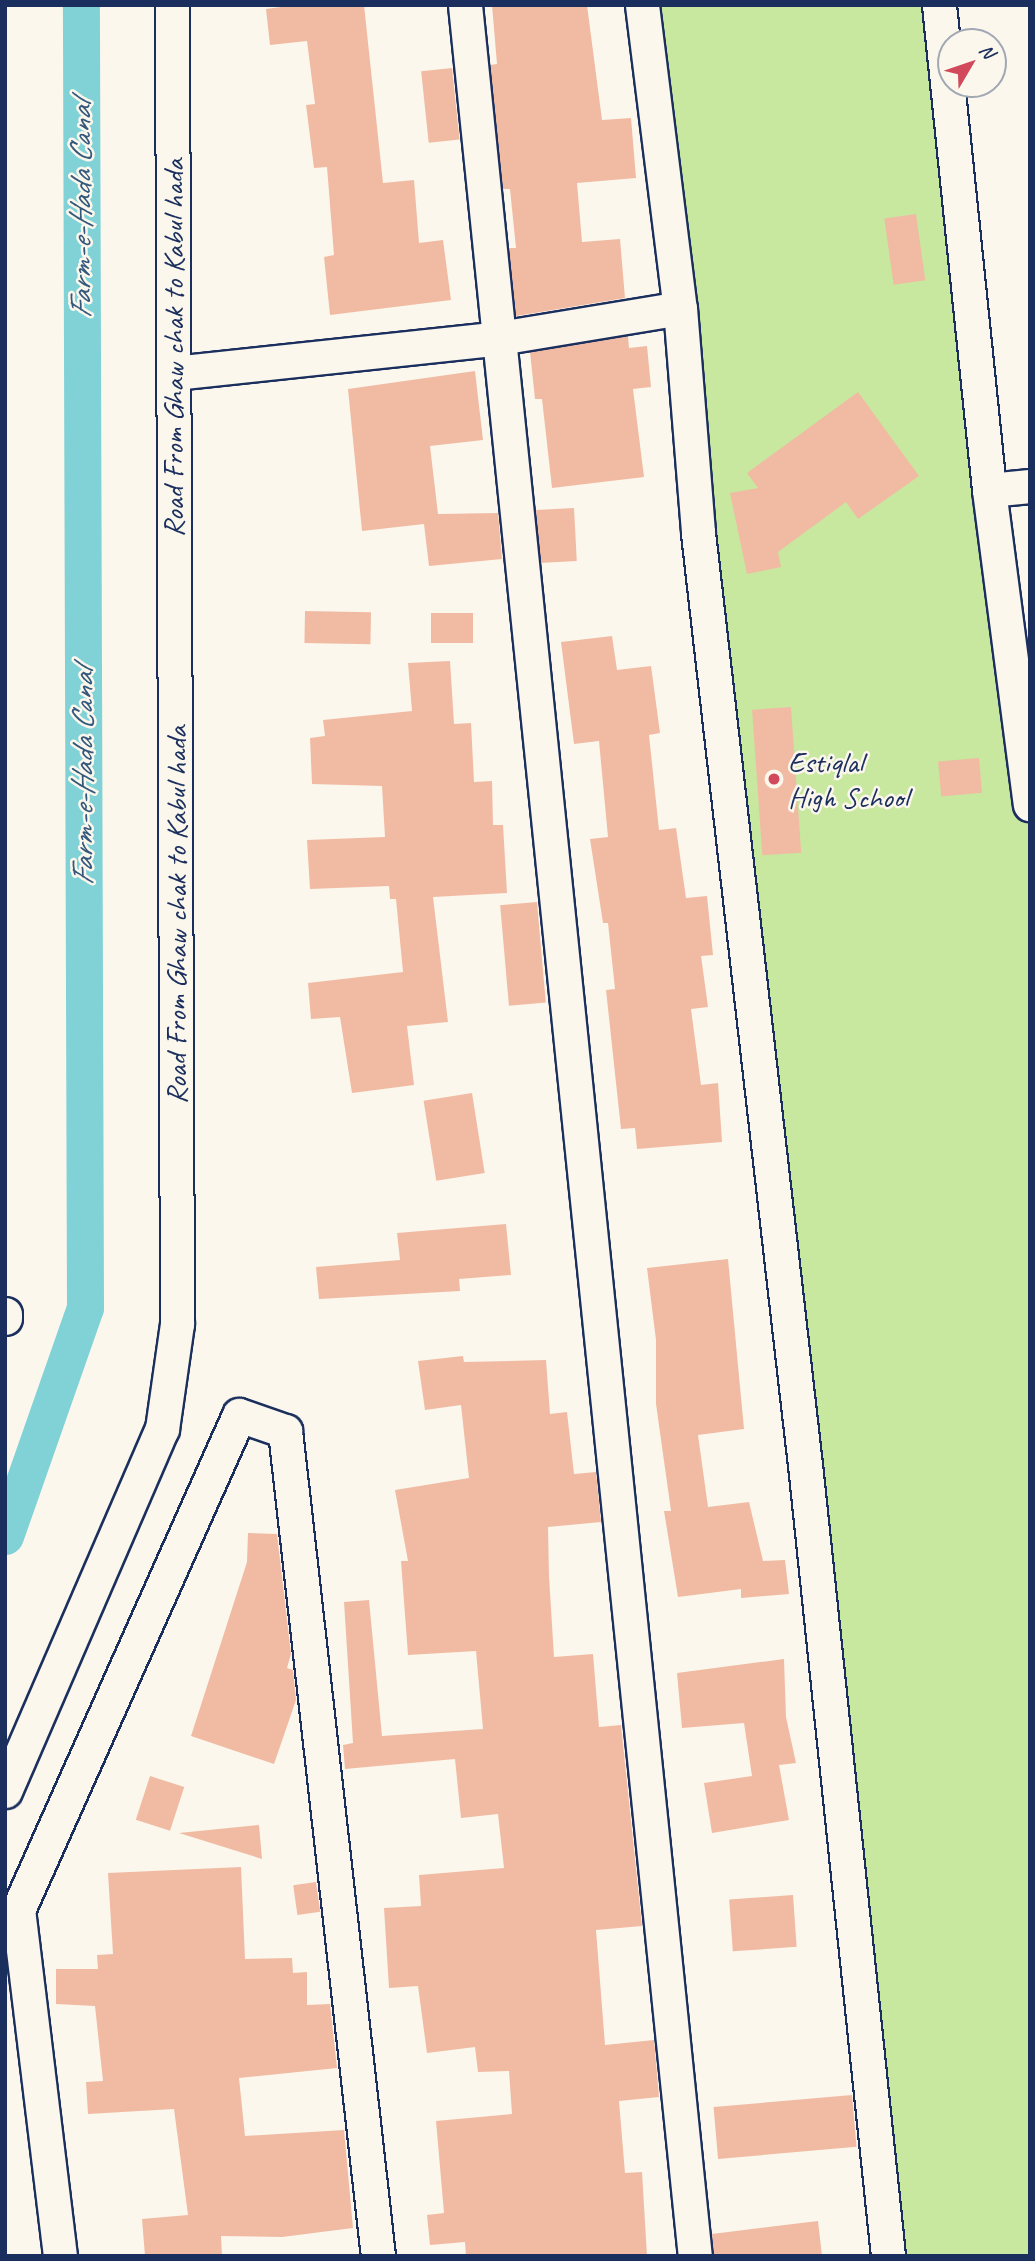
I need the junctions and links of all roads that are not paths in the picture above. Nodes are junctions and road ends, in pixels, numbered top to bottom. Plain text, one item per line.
1 (172, 5) edge
2 (465, 5) edge
3 (642, 5) edge
4 (939, 5) edge
5 (680, 308) junction
6 (499, 338) junction
7 (174, 373) junction
8 (1030, 486) edge
9 (989, 490) junction
10 (1030, 804) edge
11 (5, 1791) edge
12 (60, 2256) edge
13 (378, 2256) edge
14 (695, 2256) edge
15 (888, 2256) edge

1 - 7 street, Road From Ghaw chak to Kabul hada
2 - 6 street
3 - 5 street
4 - 9 street
5 - 6 street
5 - 15 street
6 - 7 street
6 - 14 street
7 - 11 street, Road From Ghaw chak to Kabul hada
8 - 9 street
9 - 10 street
12 - 13 street

